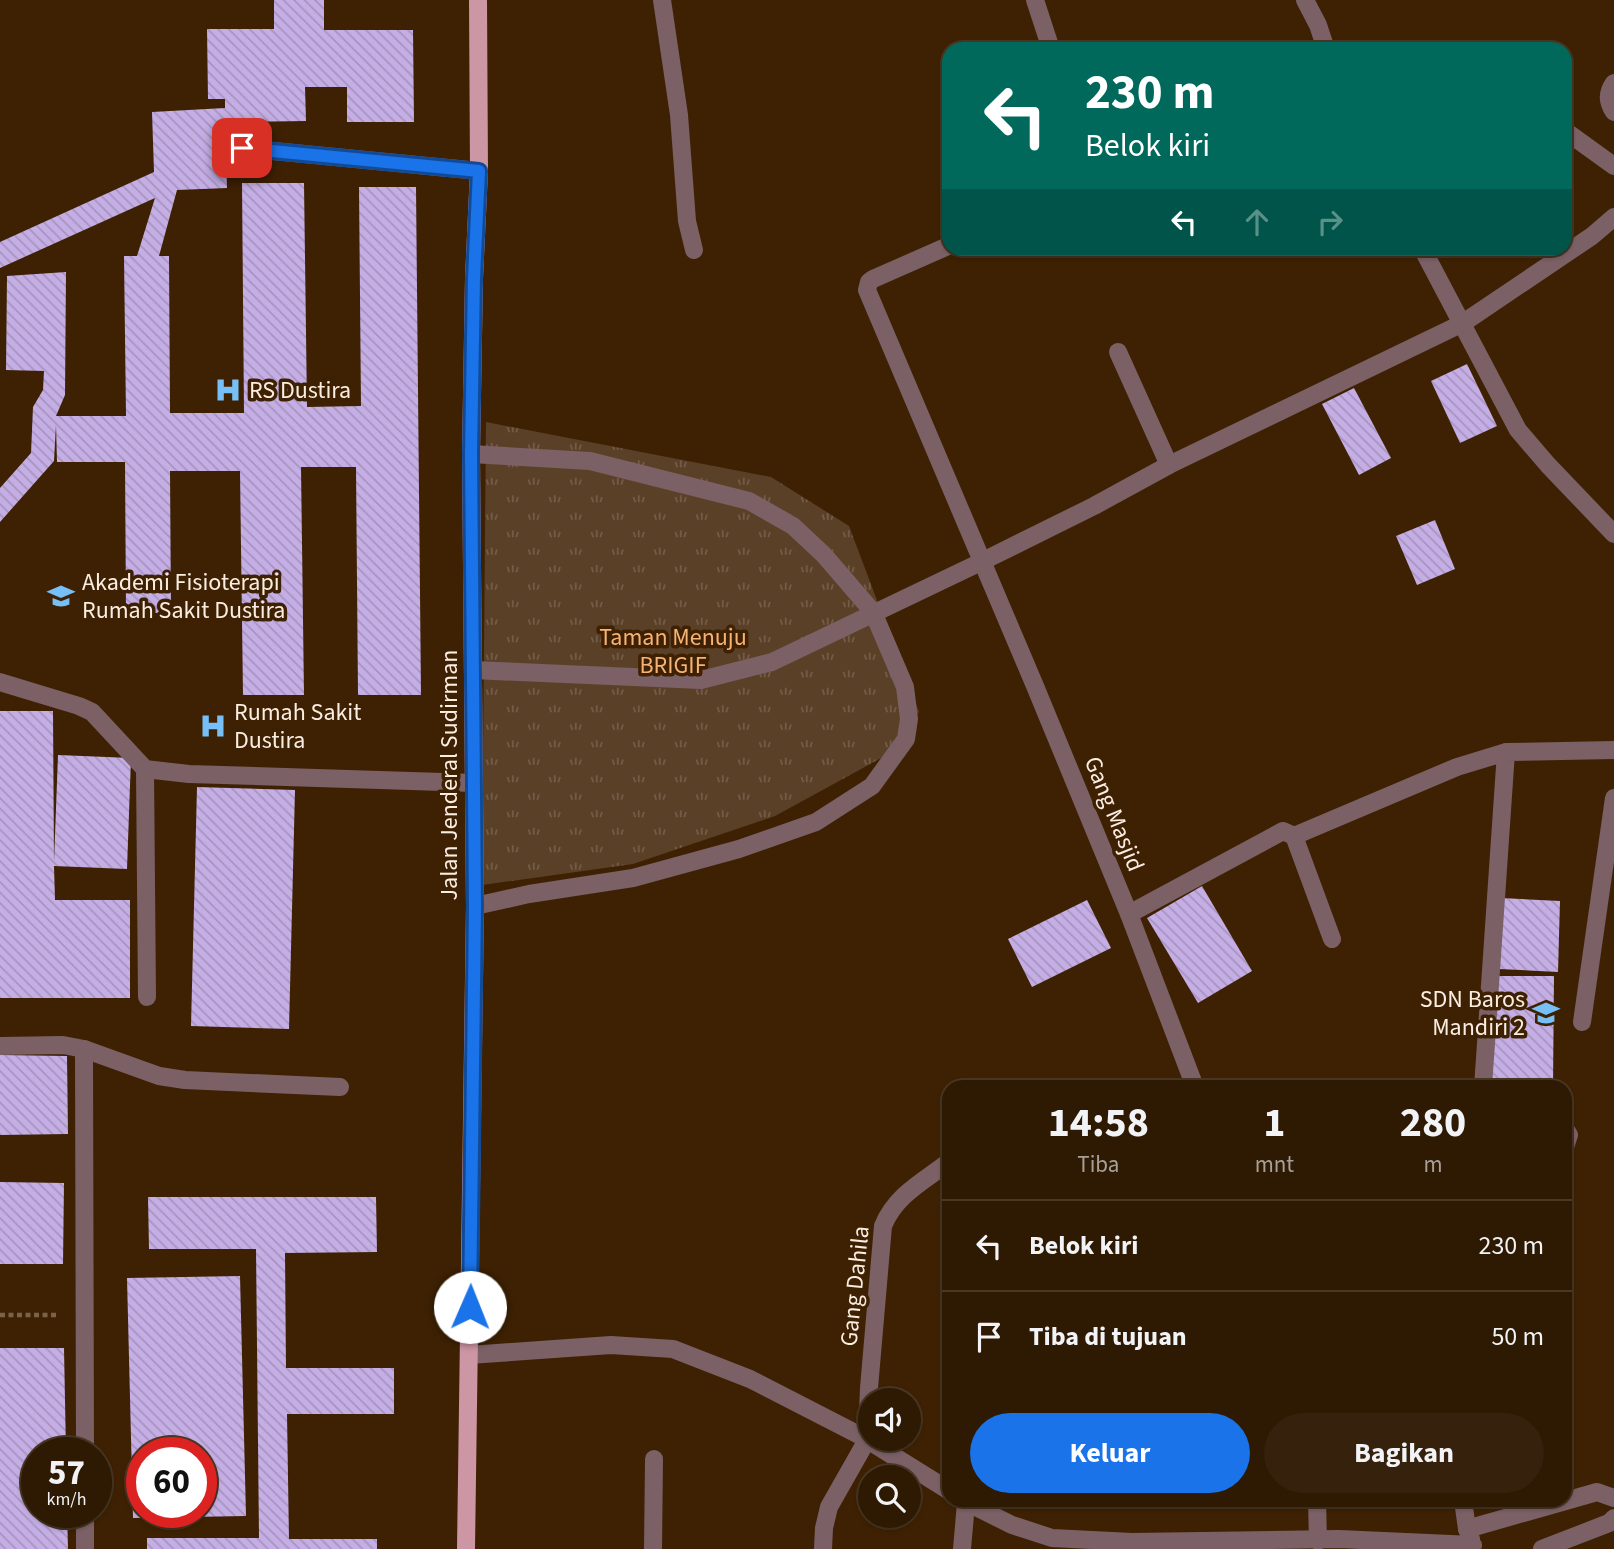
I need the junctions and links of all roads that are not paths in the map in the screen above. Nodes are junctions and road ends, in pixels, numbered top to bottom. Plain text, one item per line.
1 (478, 0) edge
2 (662, 0) edge
3 (1035, 0) edge
4 (1304, 0) edge
5 (1049, 42) edge
6 (1324, 42) edge
7 (1614, 83) edge
8 (1614, 112) edge
9 (1572, 136) edge
10 (242, 148) dead end
11 (1614, 166) edge
12 (479, 171) junction
13 (1614, 217) edge
14 (942, 249) edge
15 (1572, 249) edge
16 (694, 250) dead end
17 (1426, 256) edge
18 (1562, 256) edge
19 (1463, 323) junction
20 (1118, 352) dead end
21 (471, 454) junction
22 (1169, 465) junction
23 (1614, 534) edge
24 (981, 562) junction
25 (873, 612) junction
26 (473, 670) junction
27 (0, 682) edge
28 (1614, 750) edge
29 (1506, 752) junction
30 (145, 769) junction
31 (474, 783) junction
32 (1614, 798) edge
33 (1294, 836) junction
34 (475, 906) junction
35 (1129, 914) junction
36 (1332, 939) dead end
37 (147, 997) dead end
38 (1582, 1023) dead end
39 (0, 1046) edge
40 (84, 1049) junction
41 (1192, 1080) edge
42 (1483, 1080) edge
43 (340, 1087) dead end
44 (942, 1167) edge
45 (469, 1355) junction
46 (869, 1388) edge
47 (858, 1435) edge
48 (85, 1437) edge
49 (861, 1451) edge
50 (888, 1451) edge
51 (654, 1459) dead end
52 (942, 1479) edge
53 (1606, 1495) edge
54 (964, 1507) edge
55 (976, 1507) edge
56 (1317, 1507) edge
57 (1465, 1507) edge
58 (1571, 1507) edge
59 (1572, 1507) edge
60 (1612, 1524) edge
61 (85, 1528) edge
62 (1318, 1541) junction
63 (1472, 1541) edge
64 (1266, 1545) edge
65 (85, 1549) edge
66 (466, 1549) edge
67 (653, 1549) edge
68 (823, 1549) edge
69 (962, 1549) edge
70 (1542, 1549) edge

1 - 12 main road, Jalan Jenderal Sudirman
2 - 16 street
3 - 5 street
4 - 6 street
7 - 8 street
9 - 11 street
10 - 12 street
12 - 21 main road, Jalan Jenderal Sudirman
13 - 15 street
14 - 24 street, Gang Masjid
17 - 19 street
18 - 19 street
19 - 22 street
19 - 23 street
20 - 22 street
21 - 25 street
21 - 26 main road, Jalan Jenderal Sudirman
22 - 24 street
24 - 25 street
24 - 35 street, Gang Masjid
25 - 26 street
25 - 34 street
26 - 31 main road, Jalan Jenderal Sudirman
27 - 30 street
28 - 29 street
29 - 33 street
29 - 42 street
30 - 31 street
30 - 37 street
31 - 34 main road, Jalan Jenderal Sudirman
32 - 38 street
33 - 35 street
33 - 36 street
34 - 45 main road, Jalan Jenderal Sudirman
35 - 41 street, Gang Masjid
39 - 40 street
40 - 43 street
40 - 48 street
44 - 46 street, Gang Dahila
45 - 47 street
45 - 66 main road, Jalan Jenderal Sudirman
49 - 68 street
50 - 52 street
51 - 67 street
53 - 59 street
53 - 60 street
54 - 69 street
55 - 64 street
56 - 62 street
57 - 63 street
58 - 63 street
60 - 70 street
61 - 65 street
62 - 63 street
62 - 64 street

